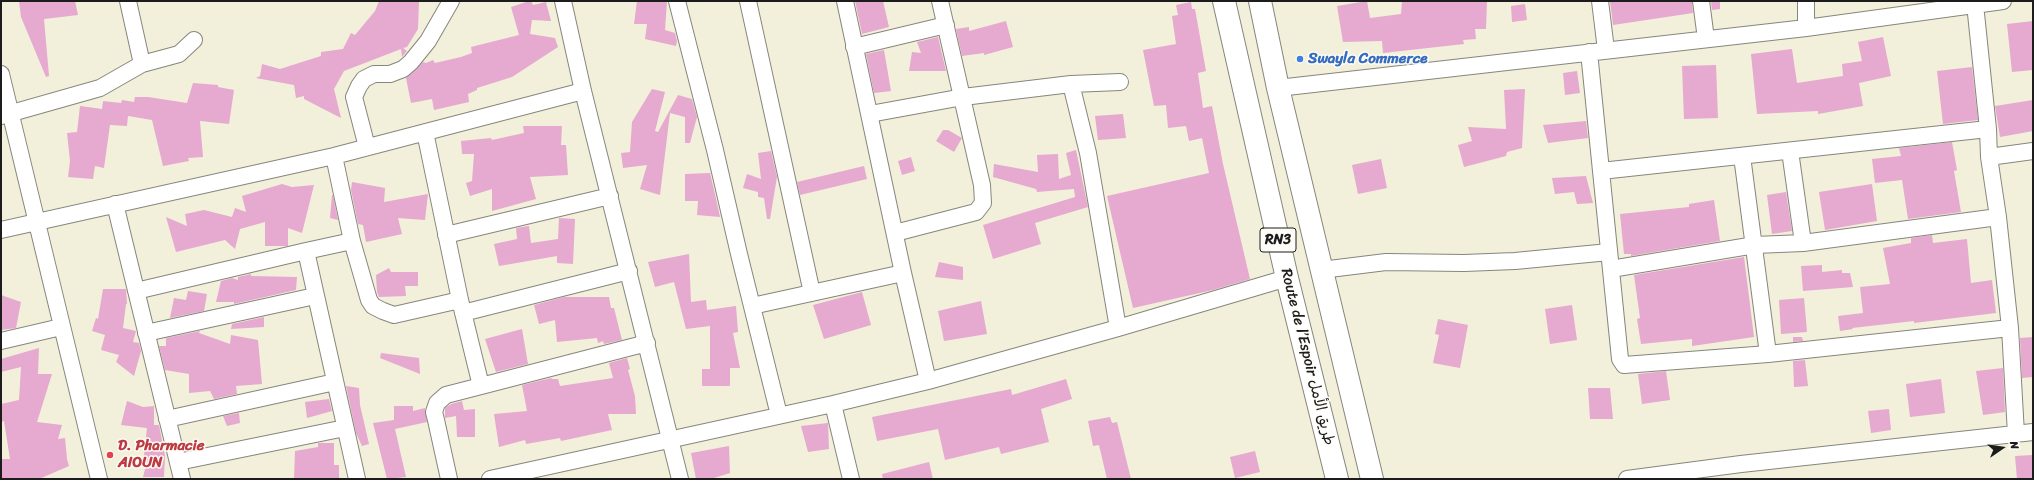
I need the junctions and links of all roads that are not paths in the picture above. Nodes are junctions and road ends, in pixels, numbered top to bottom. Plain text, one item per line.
1 (128, 1) edge
2 (451, 1) edge
3 (563, 1) edge
4 (677, 1) edge
5 (748, 1) edge
6 (845, 1) edge
7 (940, 1) edge
8 (1224, 1) edge
9 (1260, 1) edge
10 (1600, 1) edge
11 (1701, 1) edge
12 (1806, 1) edge
13 (2003, 1) edge
14 (1975, 4) junction
15 (946, 25) junction
16 (1806, 28) junction
17 (1706, 39) junction
18 (194, 40) dead end
19 (854, 47) junction
20 (1606, 50) junction
21 (1589, 52) junction
22 (142, 64) junction
23 (1, 74) edge
24 (1120, 82) dead end
25 (1071, 84) junction
26 (1278, 88) junction
27 (583, 91) junction
28 (963, 97) junction
29 (870, 114) junction
30 (6, 115) edge
31 (1988, 129) junction
32 (425, 132) junction
33 (367, 147) junction
34 (1790, 150) junction
35 (2033, 152) edge
36 (334, 156) junction
37 (1742, 156) junction
38 (1989, 157) junction
39 (1601, 171) junction
40 (610, 196) junction
41 (115, 204) junction
42 (1998, 217) junction
43 (36, 222) junction
44 (1, 230) edge
45 (894, 233) junction
46 (446, 235) junction
47 (352, 241) junction
48 (1803, 243) junction
49 (1755, 245) junction
50 (306, 251) junction
51 (1610, 252) junction
52 (1611, 269) junction
53 (1321, 270) junction
54 (629, 271) junction
55 (903, 273) junction
56 (1287, 278) junction
57 (136, 291) junction
58 (812, 293) junction
59 (316, 296) junction
60 (752, 306) junction
61 (462, 307) junction
62 (61, 327) junction
63 (1118, 328) junction
64 (2010, 328) junction
65 (146, 333) junction
66 (1, 341) edge
67 (647, 343) junction
68 (1768, 354) junction
69 (928, 380) junction
70 (335, 382) junction
71 (481, 386) junction
72 (833, 404) junction
73 (779, 415) junction
74 (167, 420) junction
75 (345, 428) junction
76 (2033, 432) edge
77 (2016, 434) junction
78 (671, 438) junction
79 (178, 462) junction
80 (511, 477) edge
81 (99, 479) edge
82 (182, 479) edge
83 (357, 479) edge
84 (449, 479) edge
85 (490, 479) edge
86 (680, 479) edge
87 (851, 479) edge
88 (1337, 479) edge
89 (1372, 479) edge
90 (1627, 479) edge

1 - 22 street
2 - 33 street
3 - 27 street
4 - 60 street
5 - 58 street
6 - 19 street
7 - 15 street
8 - 56 highway, Route de l’Espoir طريق الأمل / RN3
9 - 26 highway, RN3
10 - 20 street
11 - 17 street
12 - 16 street
13 - 14 street
14 - 16 street
14 - 31 street
15 - 19 street
15 - 28 street
16 - 17 street
17 - 20 street
18 - 22 street
19 - 29 street
20 - 21 street
21 - 26 street
21 - 39 street
22 - 30 street
23 - 30 street
24 - 25 street
25 - 28 street
25 - 63 street
26 - 53 highway, RN3
27 - 32 street
27 - 40 street
28 - 29 street
28 - 45 street
29 - 45 street
30 - 43 street
31 - 34 street
31 - 38 street
32 - 33 street
32 - 46 street
33 - 36 street
34 - 37 street
34 - 48 street
35 - 38 street
36 - 41 street
36 - 47 street
37 - 39 street
37 - 49 street
38 - 42 street
39 - 51 street
40 - 46 street
40 - 54 street
41 - 43 street
41 - 57 street
42 - 48 street
42 - 64 street
43 - 44 street
43 - 62 street
45 - 55 street
46 - 61 street
47 - 50 street
47 - 61 street
48 - 49 street
49 - 52 street
49 - 68 street
50 - 57 street
50 - 59 street
51 - 52 street
51 - 53 street
52 - 68 street
53 - 89 highway, RN3
54 - 61 street
54 - 67 street
55 - 58 street
55 - 69 street
56 - 63 street
56 - 88 highway, Route de l’Espoir طريق الأمل / RN3
57 - 65 street
58 - 60 street
59 - 65 street
59 - 70 street
60 - 73 street
61 - 71 street
62 - 66 street
62 - 81 street
63 - 69 street
64 - 68 street
64 - 77 street
65 - 74 street
67 - 71 street
67 - 78 street
69 - 72 street
70 - 74 street
70 - 75 street
71 - 84 street
72 - 73 street
72 - 87 street
73 - 78 street
74 - 79 street
75 - 79 street
75 - 83 street
76 - 77 street
77 - 90 street
78 - 80 street
78 - 86 street
79 - 82 street
80 - 85 street

